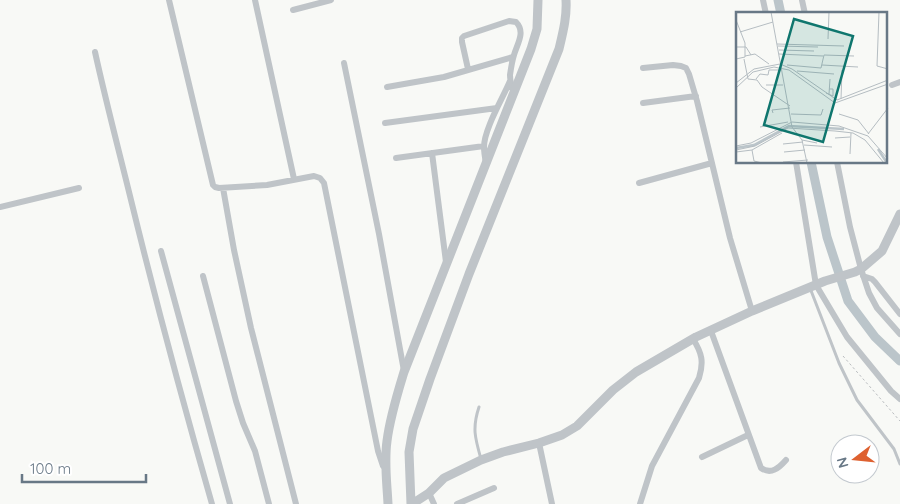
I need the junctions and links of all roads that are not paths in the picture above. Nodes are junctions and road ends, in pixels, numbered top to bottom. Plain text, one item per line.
1 (169, 0) edge
2 (255, 0) edge
3 (331, 0) edge
4 (538, 0) edge
5 (566, 0) edge
6 (293, 10) dead end
7 (95, 52) dead end
8 (513, 57) junction
9 (344, 63) dead end
10 (643, 68) dead end
11 (468, 69) junction
12 (510, 79) junction
13 (900, 82) edge
14 (892, 85) dead end
15 (387, 87) dead end
16 (514, 95) junction
17 (696, 96) junction
18 (643, 103) dead end
19 (497, 108) junction
20 (385, 123) dead end
21 (484, 146) junction
22 (432, 153) junction
23 (396, 158) dead end
24 (712, 163) junction
25 (486, 164) junction
26 (796, 164) edge
27 (837, 164) edge
28 (294, 179) junction
29 (639, 183) dead end
30 (79, 188) dead end
31 (224, 188) junction
32 (0, 207) edge
33 (900, 214) edge
34 (161, 252) dead end
35 (447, 266) junction
36 (860, 272) junction
37 (203, 276) dead end
38 (817, 284) junction
39 (752, 312) junction
40 (900, 314) edge
41 (711, 331) junction
42 (900, 334) edge
43 (693, 339) junction
44 (404, 372) junction
45 (900, 399) edge
46 (479, 407) dead end
47 (748, 435) junction
48 (539, 443) junction
49 (702, 457) dead end
50 (481, 460) junction
51 (786, 460) dead end
52 (900, 464) edge
53 (386, 473) junction
54 (494, 488) dead end
55 (430, 493) junction
56 (212, 504) edge
57 (230, 504) edge
58 (269, 504) edge
59 (296, 504) edge
60 (388, 504) edge
61 (412, 504) edge
62 (434, 504) edge
63 (457, 504) edge
64 (552, 504) edge
65 (640, 504) edge

1 - 31 street
2 - 28 street
3 - 6 street
4 - 16 street
5 - 61 street
7 - 56 street
8 - 11 street
8 - 11 street
8 - 12 street
9 - 44 street
10 - 17 street
11 - 15 street
12 - 16 street
12 - 19 street
13 - 14 street
16 - 25 street
17 - 18 street
17 - 24 street
19 - 20 street
19 - 21 street
21 - 22 street
21 - 25 street
22 - 23 street
22 - 35 street
24 - 29 street
24 - 39 street
25 - 35 street
26 - 38 street
27 - 36 street
28 - 31 street
28 - 53 street
30 - 32 street
31 - 59 street
33 - 36 street
34 - 57 street
35 - 44 street
36 - 38 street
36 - 40 street
36 - 42 street
37 - 58 street
38 - 39 street
38 - 45 street
38 - 52 lane
39 - 41 street
41 - 43 street
41 - 47 street
43 - 48 street
43 - 65 street
44 - 53 street
46 - 50 lane
47 - 49 street
47 - 51 street
48 - 50 street
48 - 64 street
50 - 55 street
53 - 60 street
54 - 63 street
55 - 61 street
55 - 62 street

